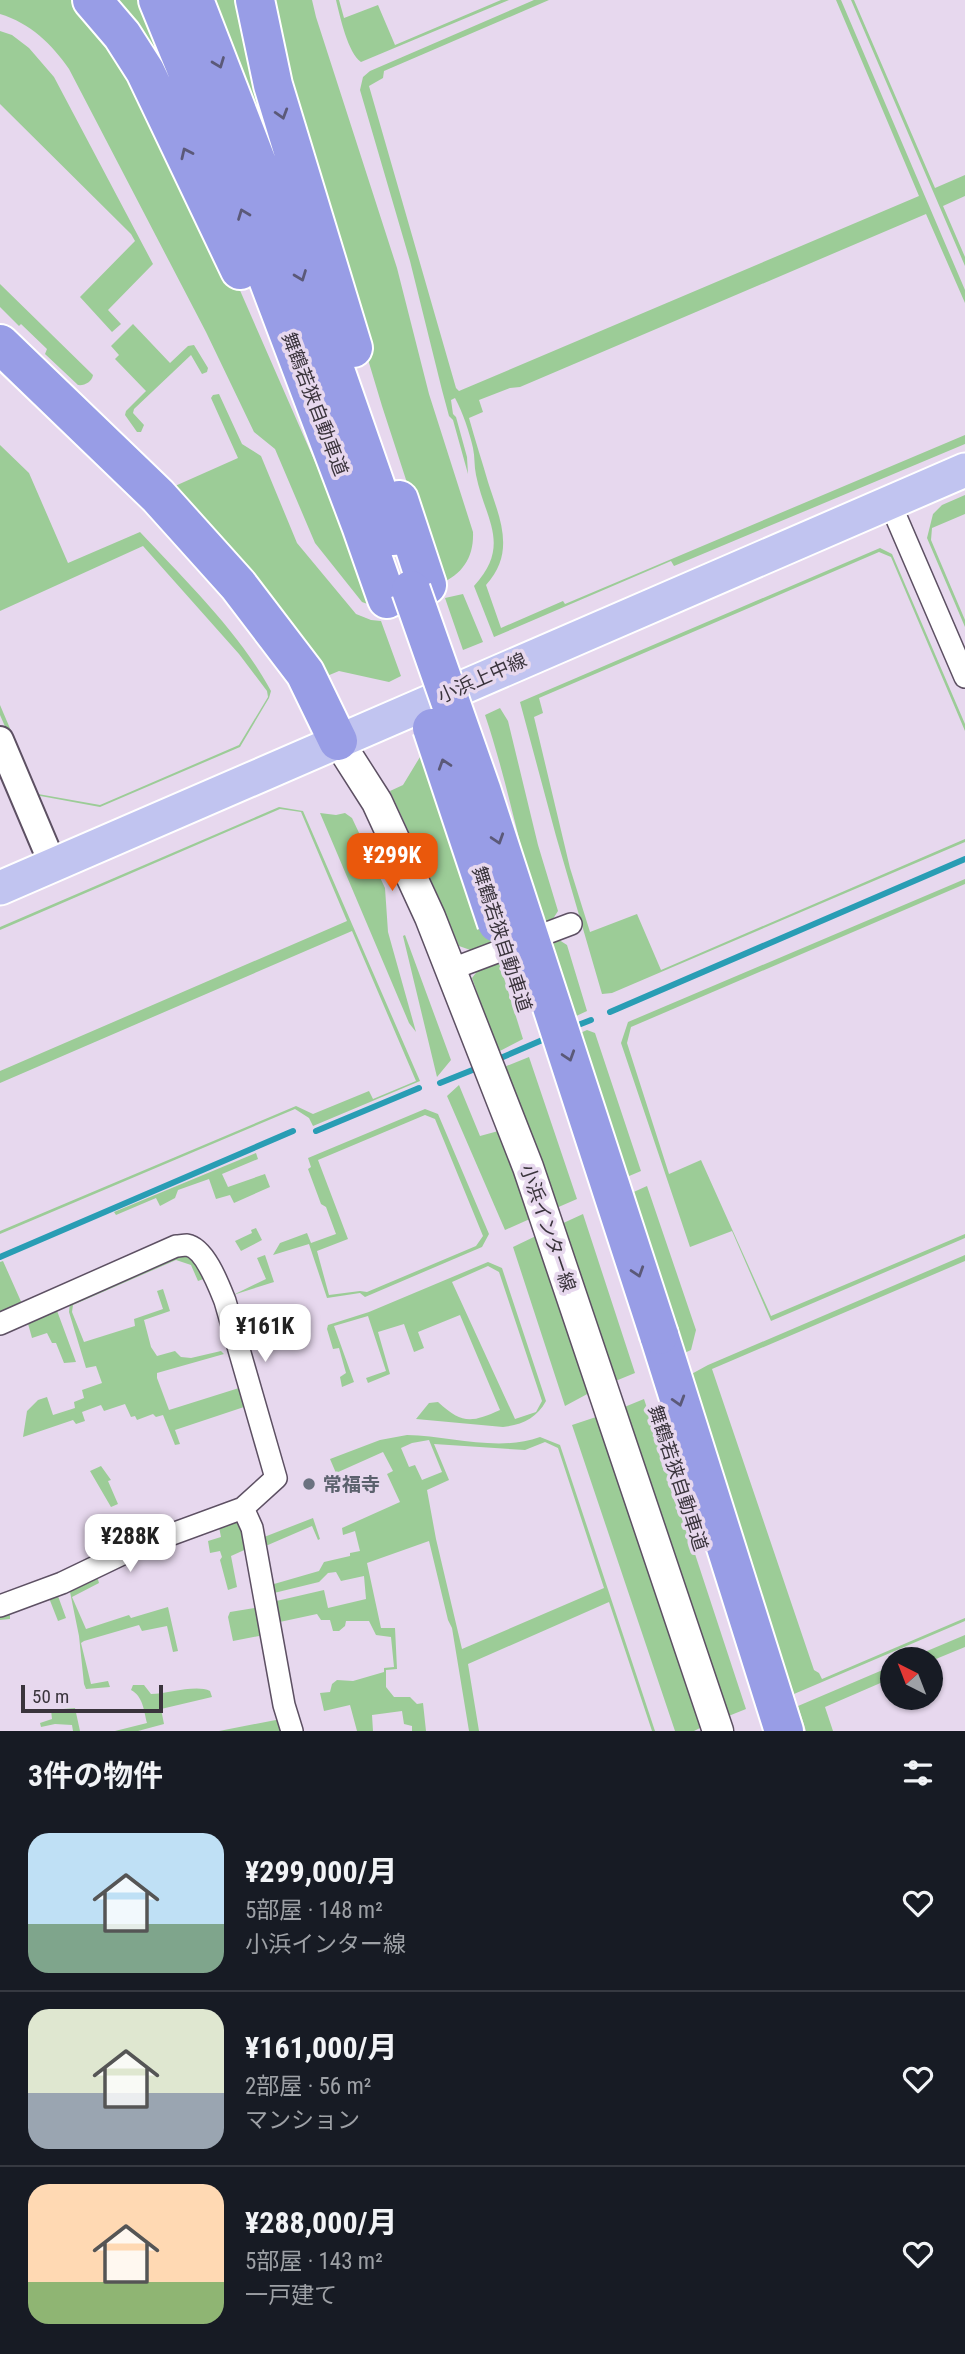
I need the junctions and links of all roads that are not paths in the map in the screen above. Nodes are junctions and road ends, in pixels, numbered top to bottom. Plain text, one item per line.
1 (92, 0) edge
2 (158, 0) edge
3 (194, 0) edge
4 (255, 0) edge
5 (0, 344) edge
6 (0, 369) edge
7 (965, 470) edge
8 (890, 503) junction
9 (361, 525) junction
10 (408, 591) junction
11 (965, 677) edge
12 (0, 740) edge
13 (338, 741) junction
14 (53, 865) junction
15 (0, 888) edge
16 (571, 924) dead end
17 (452, 969) junction
18 (0, 1324) edge
19 (243, 1508) junction
20 (0, 1606) edge
21 (292, 1731) edge
22 (718, 1731) edge
23 (760, 1731) edge
24 (783, 1731) edge

9 -> 1 highway
9 -> 2 highway, 舞鶴若狭自動車道
3 -> 10 highway, 舞鶴若狭自動車道
4 -> 10 highway
5 - 13 highway
6 - 13 highway
7 - 8 main road, 小浜上中線
8 - 11 street
8 - 13 main road, 小浜上中線
9 - 10 highway, 舞鶴若狭自動車道
23 -> 10 highway, 舞鶴若狭自動車道, bridge
10 -> 24 highway, 舞鶴若狭自動車道, bridge
12 - 14 street
13 - 14 main road, 小浜上中線
13 - 17 main road, 小浜インター線
14 - 15 main road, 小浜上中線
16 - 17 street
17 - 22 main road, 小浜インター線
18 - 19 street
19 - 20 street
19 - 21 street

